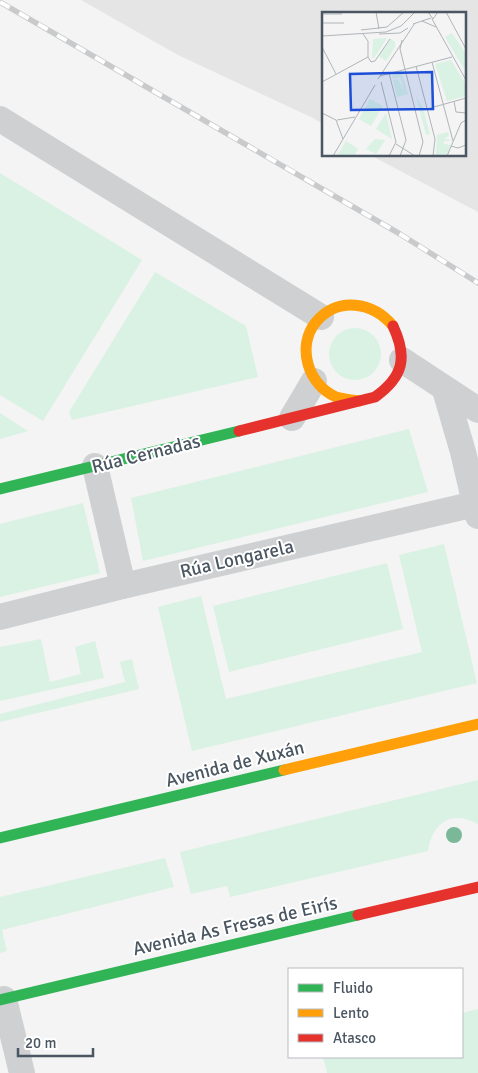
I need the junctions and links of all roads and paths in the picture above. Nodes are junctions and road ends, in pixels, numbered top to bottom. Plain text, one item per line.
1 (0, 119) edge
2 (321, 317) junction
3 (402, 360) junction
4 (314, 381) junction
5 (445, 390) junction
6 (359, 401) junction
7 (478, 410) edge
8 (292, 418) junction
9 (95, 466) junction
10 (0, 489) edge
11 (476, 510) edge
12 (123, 586) junction
13 (0, 617) edge
14 (478, 724) edge
15 (0, 838) edge
16 (478, 887) edge
17 (2, 1000) edge
18 (22, 1073) edge

1 - 2 street
2 - 3 street
2 - 4 street
3 - 5 street
3 - 6 street
4 - 6 street
4 - 8 street
5 - 7 street
5 - 11 street
6 - 8 street, Rúa Cernadas
8 - 9 street, Rúa Cernadas
9 - 10 street, Rúa Cernadas
9 - 12 street
11 - 12 street, Rúa Longarela
12 - 13 street, Rúa Longarela
14 - 15 street, Avenida de Xuxán
16 - 17 street, Avenida As Fresas de Eirís
17 - 18 street

